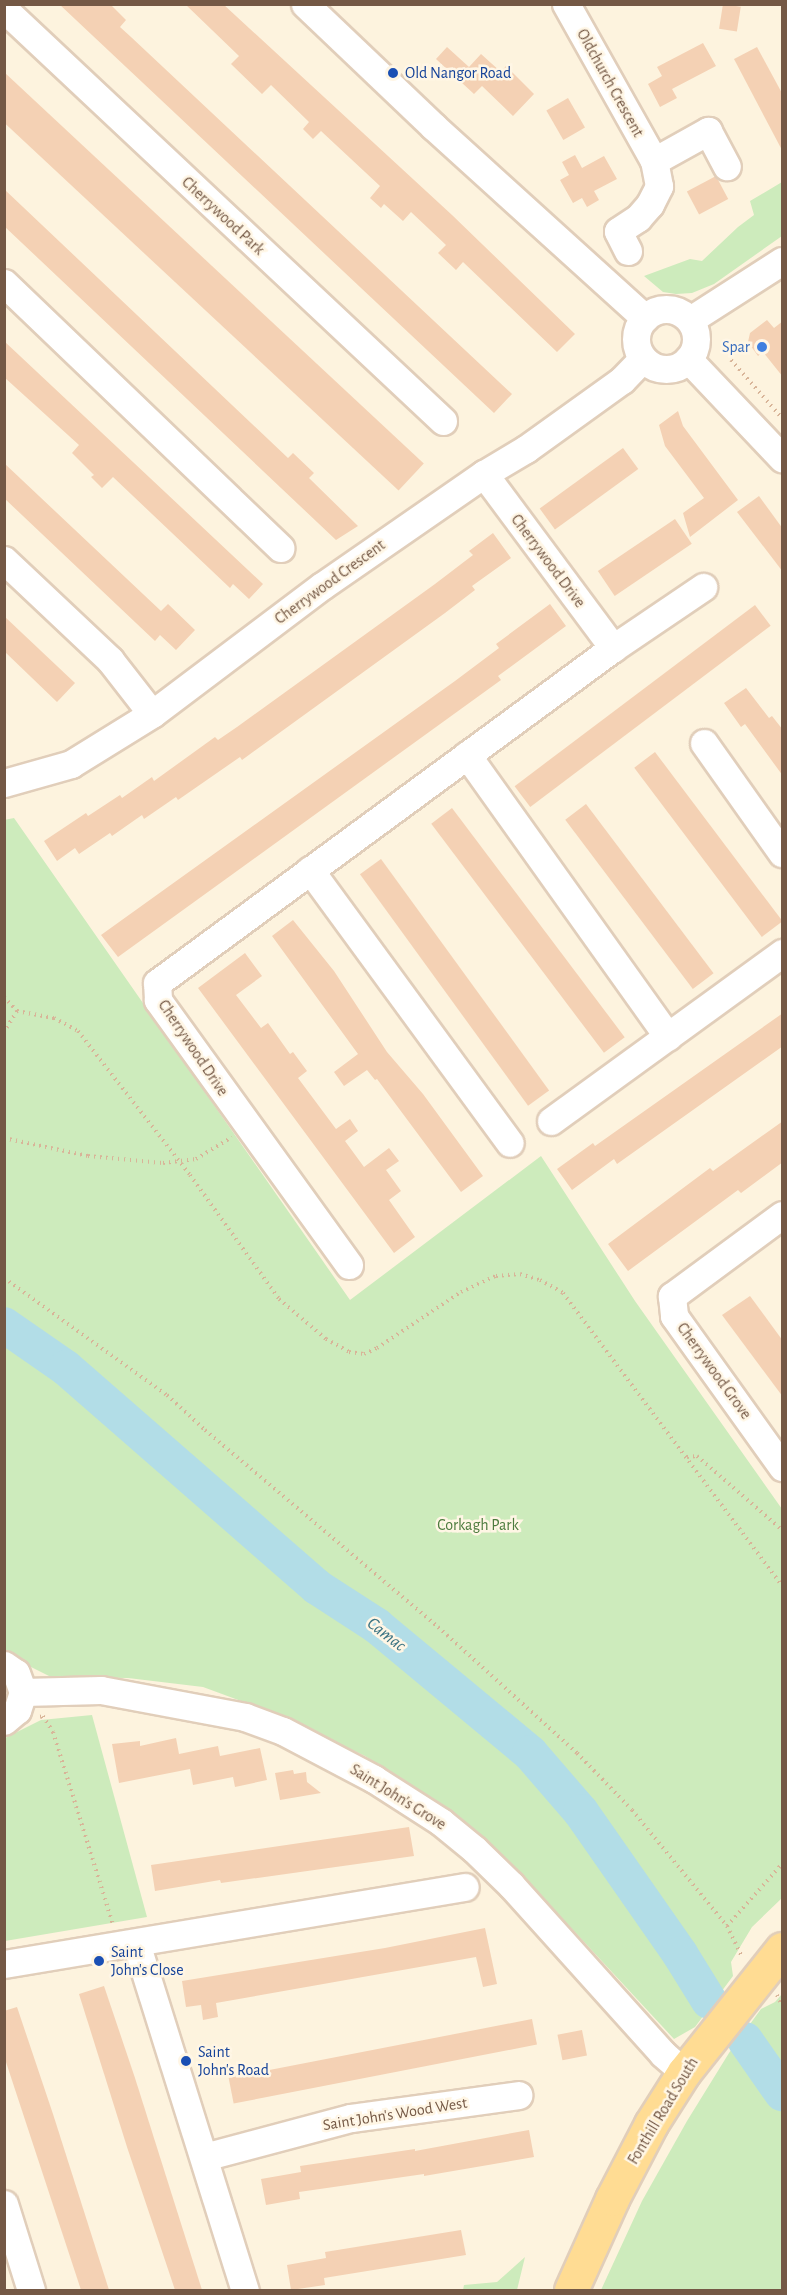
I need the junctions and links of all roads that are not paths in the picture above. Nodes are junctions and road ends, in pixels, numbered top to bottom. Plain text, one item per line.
1 (305, 4) edge
2 (566, 4) edge
3 (4, 9) edge
4 (654, 161) junction
5 (727, 166) dead end
6 (628, 251) dead end
7 (783, 261) edge
8 (4, 283) edge
9 (645, 318) junction
10 (690, 320) junction
11 (643, 358) junction
12 (688, 359) junction
13 (443, 421) dead end
14 (783, 458) edge
15 (484, 474) junction
16 (280, 548) dead end
17 (4, 560) edge
18 (703, 587) dead end
19 (613, 648) junction
20 (152, 714) junction
21 (704, 743) dead end
22 (467, 755) junction
23 (4, 783) edge
24 (783, 853) edge
25 (310, 870) junction
26 (783, 953) edge
27 (669, 1037) junction
28 (551, 1121) dead end
29 (510, 1143) dead end
30 (783, 1215) edge
31 (349, 1265) dead end
32 (783, 1467) edge
33 (4, 1665) edge
34 (23, 1692) junction
35 (4, 1720) edge
36 (465, 1887) dead end
37 (136, 1943) junction
38 (783, 1949) edge
39 (4, 1964) edge
40 (684, 2072) junction
41 (518, 2096) dead end
42 (204, 2157) junction
43 (4, 2204) edge
44 (31, 2290) edge
45 (245, 2290) edge
46 (571, 2290) edge

1 - 9 street
2 - 4 street, Oldchurch Crescent
3 - 13 street, Cherrywood Park
4 - 5 street
4 - 6 street, Oldchurch Crescent
7 - 10 street
8 - 16 street
9 - 10 street
9 - 11 street
10 - 12 street
11 - 12 street
11 - 15 street, Cherrywood Crescent
12 - 14 street
15 - 19 street, Cherrywood Drive
15 - 20 street, Cherrywood Crescent
17 - 20 street
18 - 19 street, Cherrywood Drive
19 - 22 street, Cherrywood Drive
20 - 23 street, Cherrywood Crescent
21 - 24 street
22 - 25 street, Cherrywood Drive
22 - 27 street
25 - 29 street
25 - 31 street, Cherrywood Drive
26 - 27 street
27 - 28 street
30 - 32 street, Cherrywood Grove
33 - 34 street
34 - 35 street
34 - 40 street, Saint John's Grove
36 - 37 street
37 - 39 street
37 - 42 street
38 - 40 main road, Fonthill Road South
40 - 46 main road, Fonthill Road South
41 - 42 street, Saint John's Wood West
42 - 45 street
43 - 44 street

